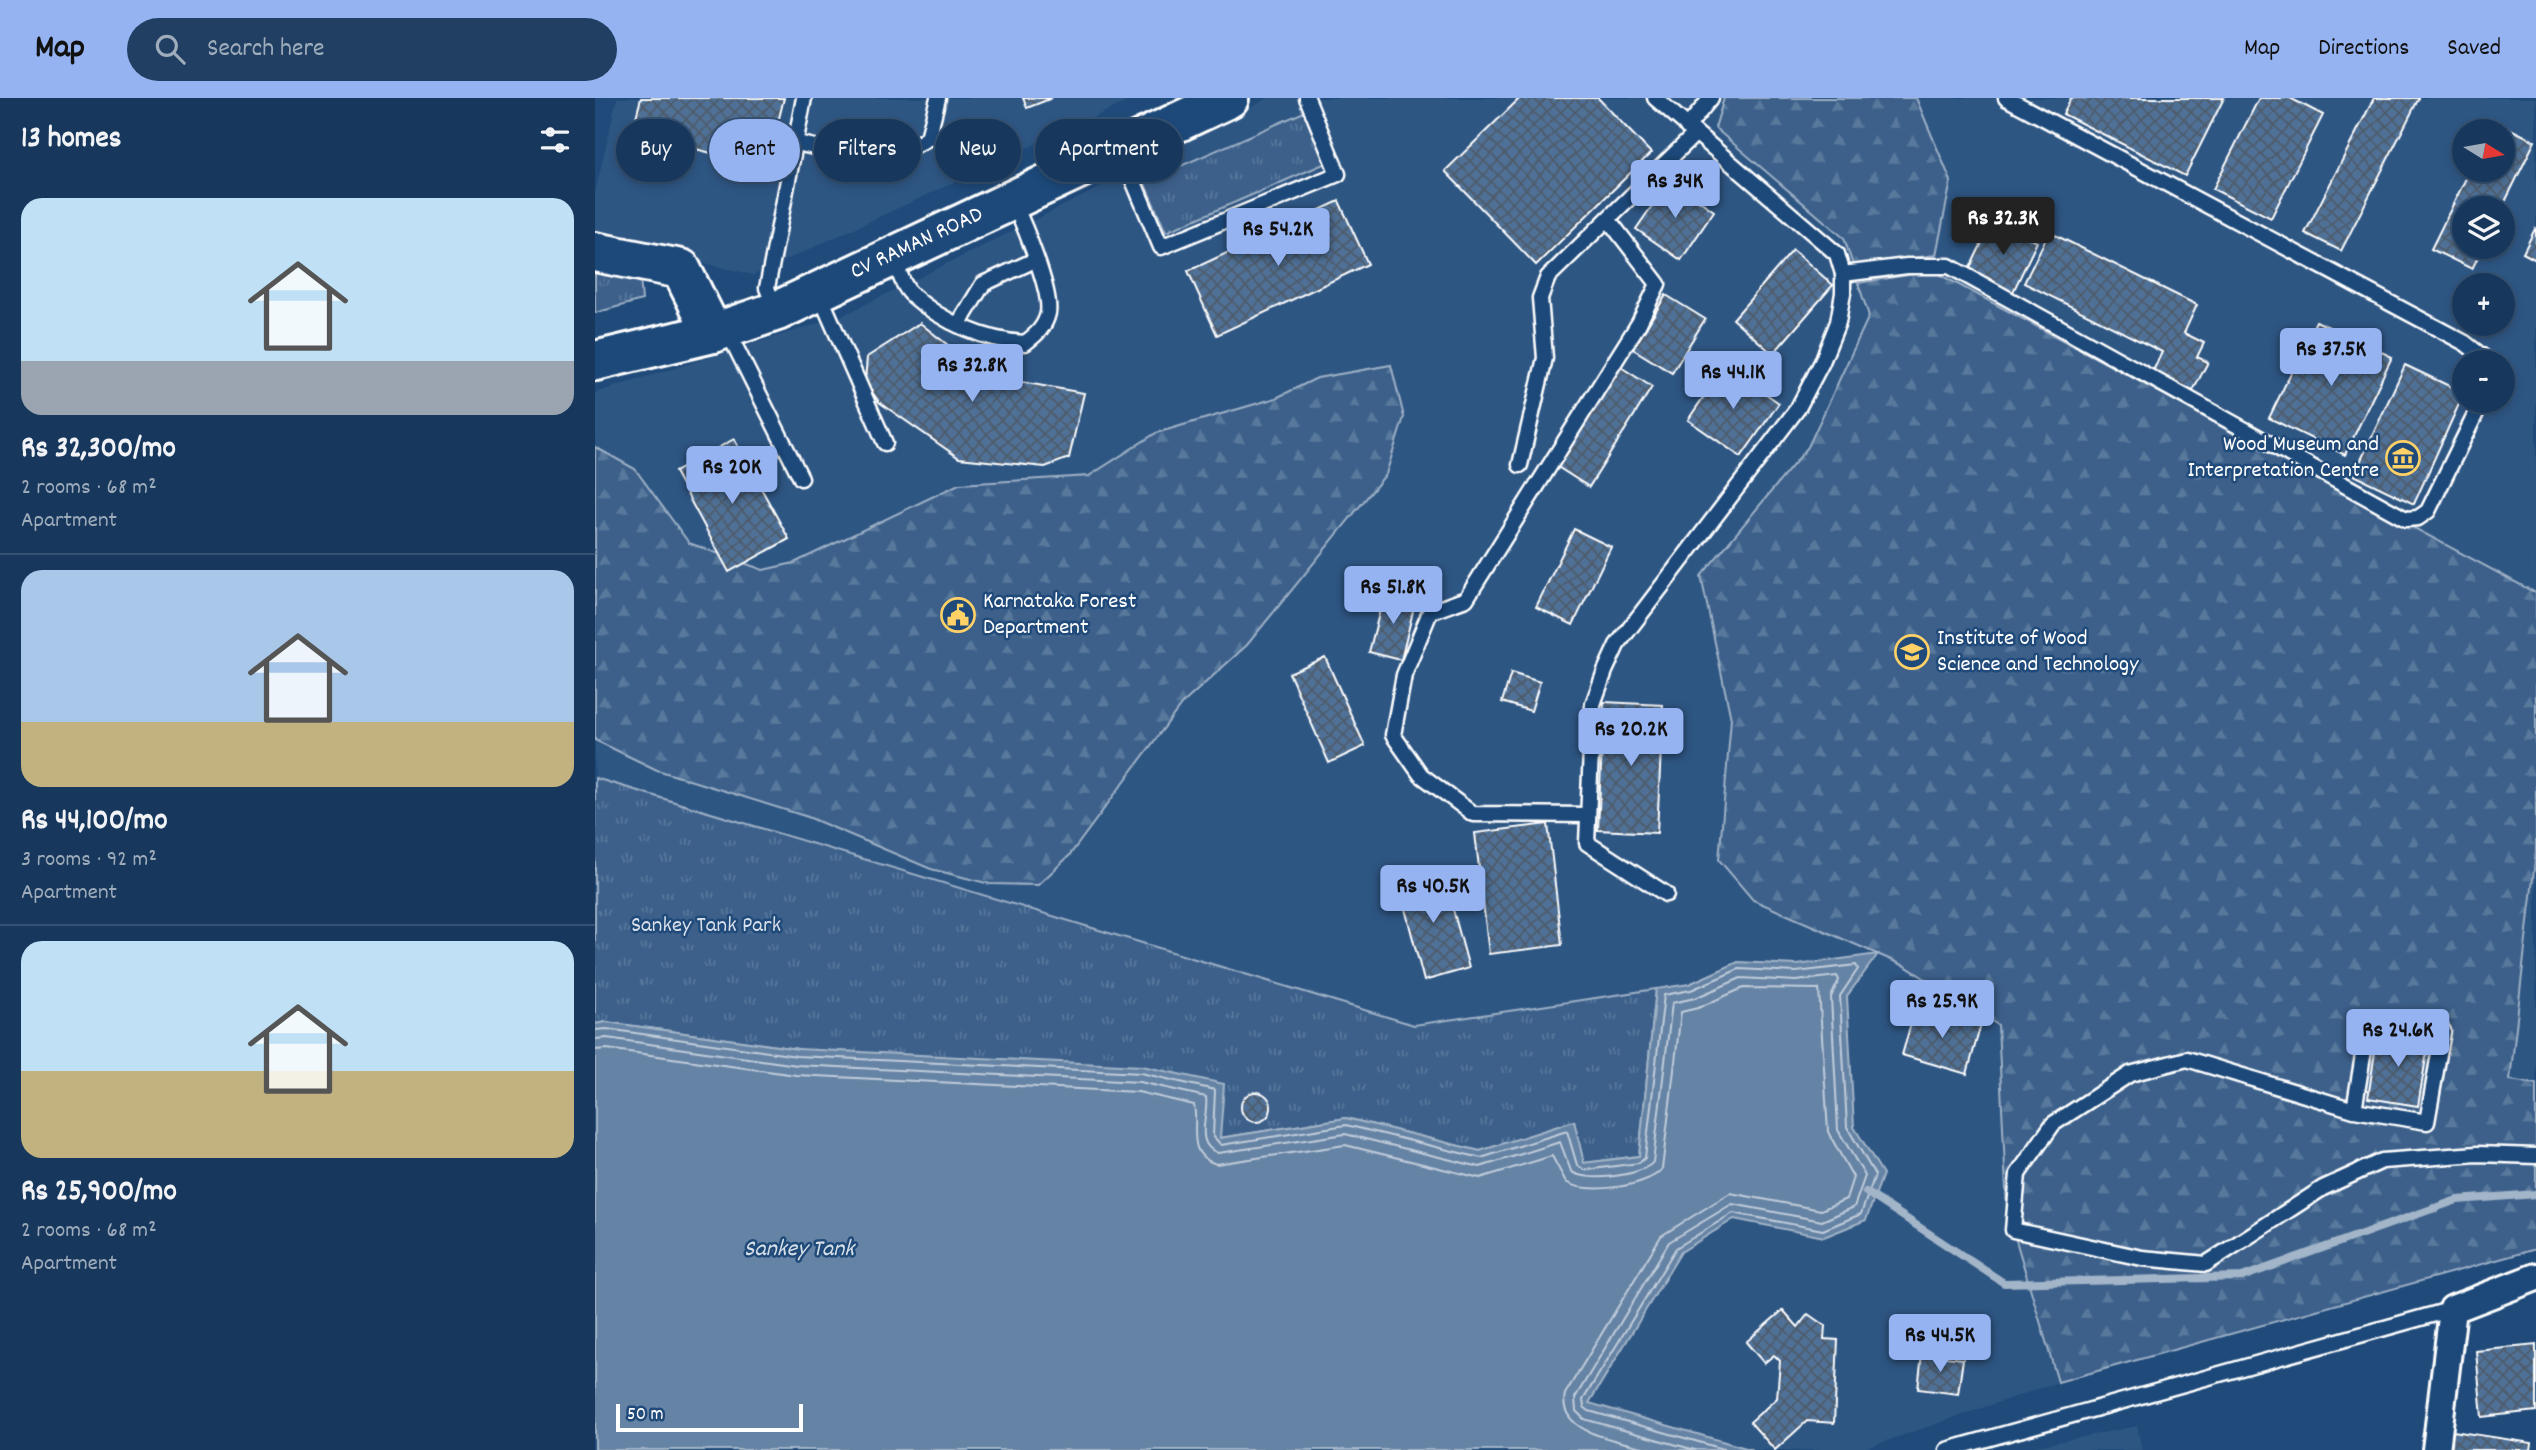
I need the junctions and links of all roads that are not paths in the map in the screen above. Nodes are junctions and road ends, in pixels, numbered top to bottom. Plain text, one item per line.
1 (804, 98) edge
2 (938, 98) edge
3 (1186, 98) edge
4 (1229, 98) edge
5 (1307, 98) edge
6 (1655, 98) edge
7 (1711, 98) edge
8 (2006, 98) edge
9 (799, 119) edge
10 (1183, 120) edge
11 (1691, 131) junction
12 (800, 144) edge
13 (786, 182) edge
14 (1070, 182) edge
15 (1134, 182) edge
16 (1019, 215) junction
17 (1608, 219) junction
18 (595, 252) edge
19 (1035, 260) junction
20 (898, 268) junction
21 (1843, 274) junction
22 (818, 291) junction
23 (771, 298) junction
24 (958, 325) junction
25 (715, 327) junction
26 (595, 343) edge
27 (2474, 350) edge
28 (595, 361) edge
29 (2476, 413) edge
30 (885, 443) dead end
31 (1520, 465) dead end
32 (801, 478) dead end
33 (1588, 816) junction
34 (1666, 894) dead end
35 (2354, 1110) junction
36 (2536, 1156) edge
37 (2536, 1277) edge
38 (2453, 1309) junction
39 (1947, 1450) edge
40 (2435, 1450) edge

1 - 9 lane
2 - 12 lane
3 - 23 main road, CV RAMAN ROAD
4 - 10 main road, CV RAMAN ROAD
5 - 15 lane
6 - 11 lane
7 - 11 lane
8 - 27 lane
11 - 17 lane
11 - 21 lane
13 - 23 lane
14 - 16 main road, CV RAMAN ROAD
16 - 19 lane
16 - 20 main road, CV RAMAN ROAD
17 - 31 lane
17 - 33 lane
18 - 25 main road
19 - 24 lane
19 - 24 lane
20 - 22 main road, CV RAMAN ROAD
20 - 24 lane
21 - 29 lane
21 - 33 lane
22 - 25 main road, CV RAMAN ROAD
22 - 30 lane
23 - 25 main road, CV RAMAN ROAD
25 - 26 main road, CV RAMAN ROAD
25 - 28 main road, CV RAMAN ROAD
25 - 32 lane
33 - 34 lane
35 - 35 lane
35 - 36 lane
37 - 38 street
38 - 39 lane
38 - 40 street

